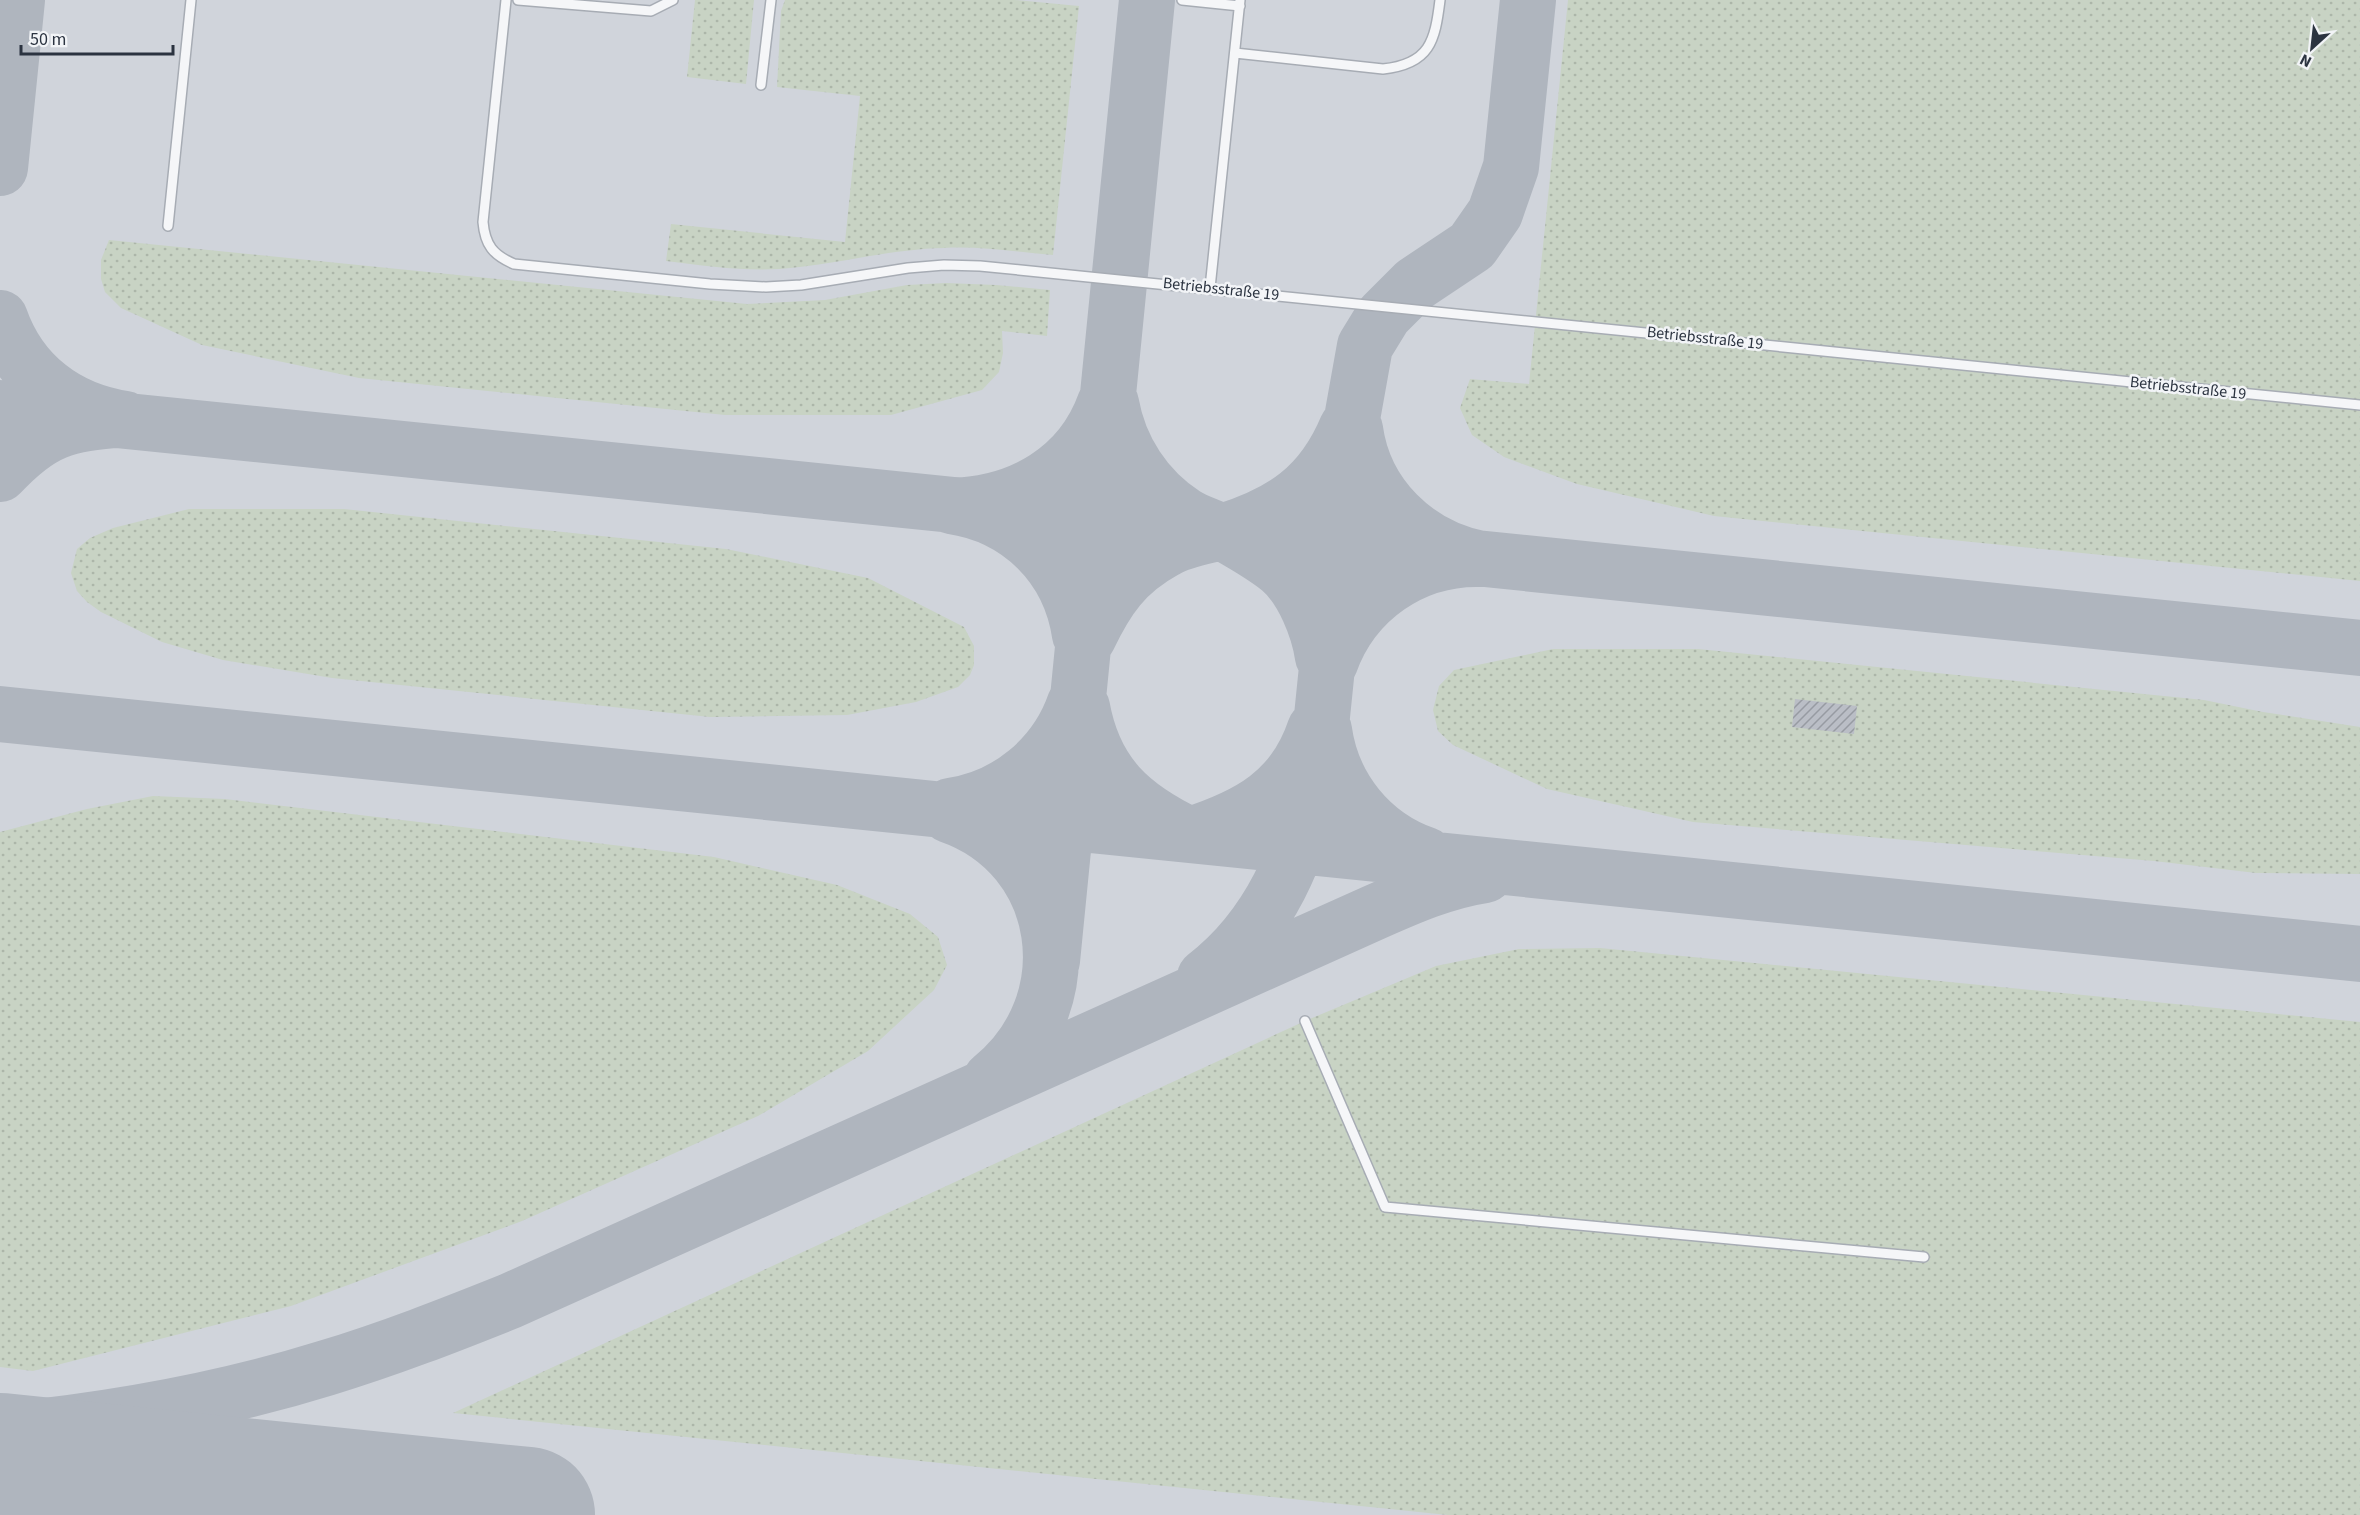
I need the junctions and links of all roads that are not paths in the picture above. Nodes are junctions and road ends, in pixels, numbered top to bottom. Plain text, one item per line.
1 (191, 0) edge
2 (506, 0) edge
3 (518, 0) edge
4 (673, 0) edge
5 (771, 0) edge
6 (1182, 0) edge
7 (1440, 0) edge
8 (1240, 3) edge
9 (635, 4) edge
10 (1235, 53) junction
11 (761, 85) dead end
12 (168, 226) dead end
13 (1210, 288) junction
14 (2360, 405) edge
15 (1305, 1021) dead end
16 (1924, 1257) dead end

1 - 12 lane
2 - 13 lane, Betriebsstraße 19
3 - 9 lane
4 - 9 lane
5 - 11 lane
6 - 8 lane
7 - 10 lane
8 - 10 lane
10 - 13 lane
13 - 14 lane, Betriebsstraße 19
15 - 16 lane

